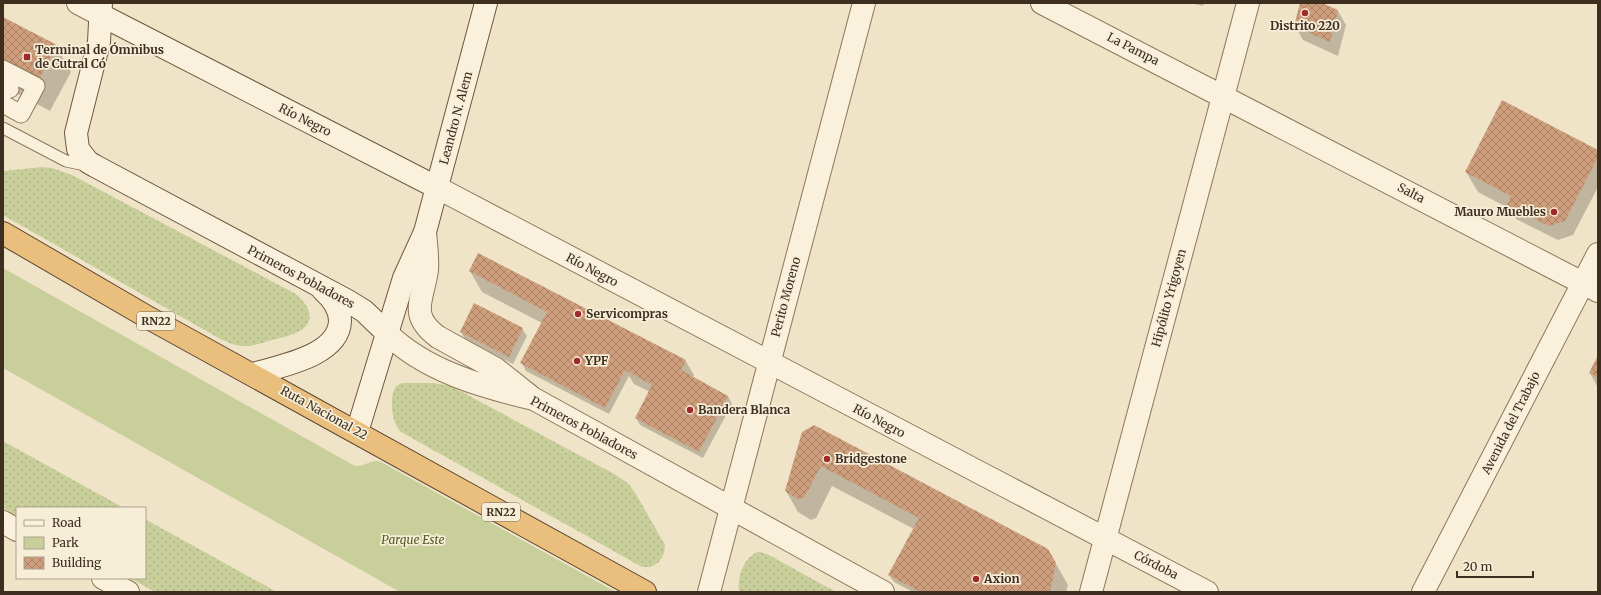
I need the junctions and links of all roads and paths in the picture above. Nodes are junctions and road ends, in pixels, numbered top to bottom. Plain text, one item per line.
1 (78, 3) edge
2 (486, 3) edge
3 (864, 3) edge
4 (1042, 3) edge
5 (1248, 3) edge
6 (101, 9) edge
7 (3, 69) edge
8 (3, 78) edge
9 (3, 91) edge
10 (1223, 96) junction
11 (3, 104) edge
12 (3, 128) edge
13 (95, 166) junction
14 (438, 188) junction
15 (425, 232) junction
16 (3, 233) edge
17 (1598, 254) edge
18 (315, 284) junction
19 (1591, 287) edge
20 (388, 333) junction
21 (769, 363) junction
22 (254, 374) junction
23 (534, 399) junction
24 (358, 432) junction
25 (731, 507) junction
26 (3, 522) edge
27 (16, 529) edge
28 (1105, 539) junction
29 (105, 579) edge
30 (124, 591) edge
31 (646, 592) edge
32 (709, 592) edge
33 (883, 592) edge
34 (1091, 592) edge
35 (1208, 592) edge
36 (1423, 592) edge

1 - 6 street, Río Negro
2 - 14 street, Leandro N. Alem
3 - 21 street, Perito Moreno
4 - 10 street, La Pampa
5 - 10 street, Hipólito Yrigoyen
6 - 13 street, Primeros Pobladores
6 - 14 street, Río Negro
7 - 11 street
8 - 9 street
10 - 19 street, Salta
10 - 28 street, Hipólito Yrigoyen
12 - 13 lane
13 - 18 street, Primeros Pobladores
14 - 15 street, Leandro N. Alem
14 - 21 street, Río Negro
15 - 20 street, Leandro N. Alem
15 - 23 street, Leandro N. Alem
16 - 22 highway, Ruta Nacional 22 / RN22
17 - 19 street, Avenida del Trabajo
18 - 20 street, Primeros Pobladores
18 - 22 street
19 - 36 street, Avenida del Trabajo
20 - 23 street, Primeros Pobladores
20 - 24 street, Leandro N. Alem
21 - 25 street, Perito Moreno
21 - 28 street, Río Negro
22 - 24 highway, Ruta Nacional 22 / RN22
23 - 25 street, Primeros Pobladores
24 - 31 highway, Ruta Nacional 22 / RN22
25 - 32 street, Perito Moreno
25 - 33 street, Primeros Pobladores
26 - 27 street
28 - 34 street, Hipólito Yrigoyen
28 - 35 street, Córdoba
29 - 30 street

